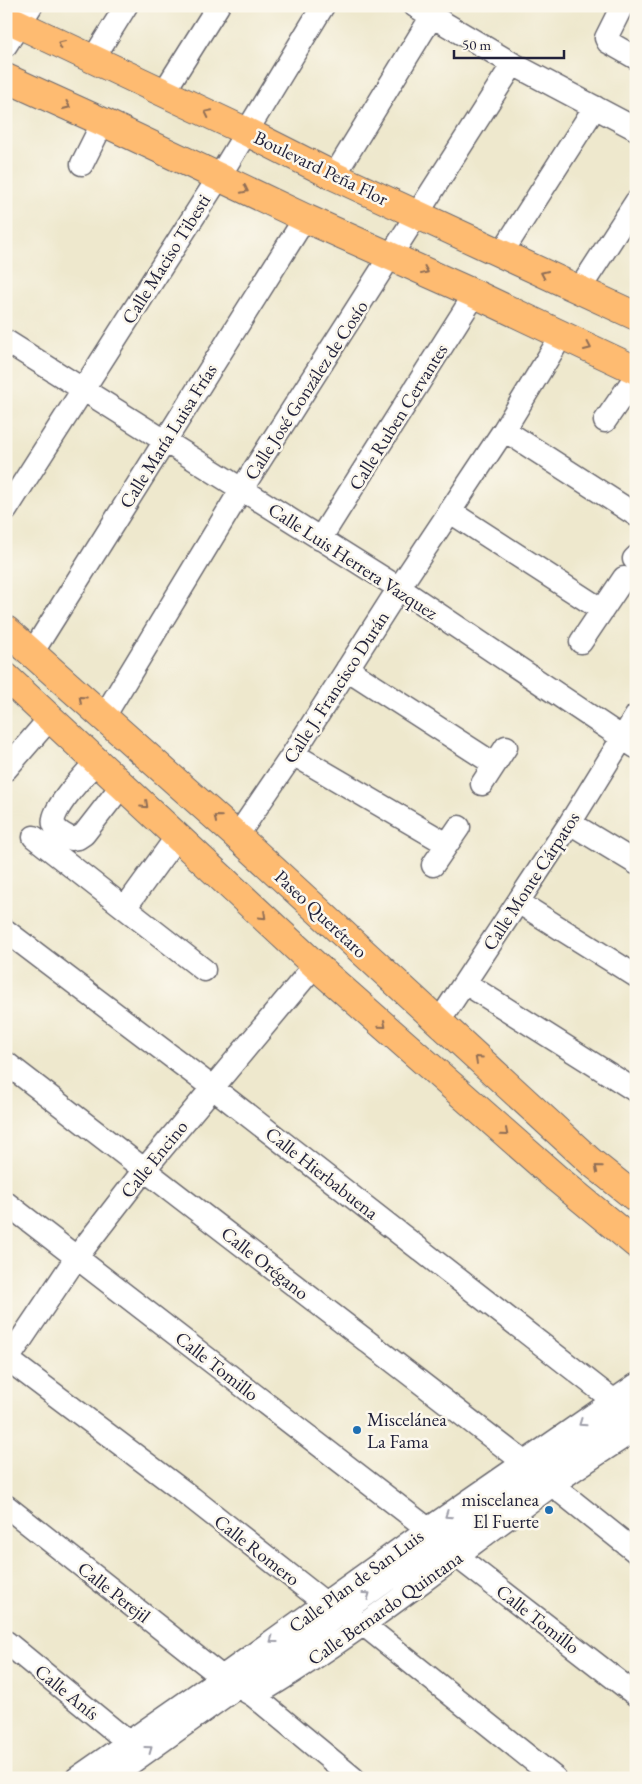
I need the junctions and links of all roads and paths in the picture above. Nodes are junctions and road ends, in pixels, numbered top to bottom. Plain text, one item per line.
1 (126, 6) edge
2 (218, 6) edge
3 (322, 6) edge
4 (622, 6) edge
5 (423, 11) edge
6 (16, 23) edge
7 (636, 58) edge
8 (93, 59) junction
9 (513, 64) junction
10 (6, 78) edge
11 (164, 92) junction
12 (595, 107) junction
13 (103, 122) junction
14 (636, 129) edge
15 (246, 132) junction
16 (82, 164) dead end
17 (334, 176) junction
18 (219, 177) junction
19 (636, 202) edge
20 (417, 214) junction
21 (305, 218) junction
22 (501, 254) junction
23 (392, 256) junction
24 (579, 290) junction
25 (475, 294) junction
26 (636, 316) edge
27 (562, 335) junction
28 (6, 341) edge
29 (636, 370) edge
30 (636, 376) edge
31 (84, 390) junction
32 (606, 421) dead end
33 (504, 430) junction
34 (165, 441) junction
35 (241, 490) junction
36 (6, 510) edge
37 (449, 511) junction
38 (636, 515) edge
39 (320, 539) junction
40 (631, 565) edge
41 (399, 588) junction
42 (602, 610) junction
43 (6, 630) edge
44 (581, 642) dead end
45 (32, 653) junction
46 (347, 669) junction
47 (6, 677) edge
48 (51, 716) junction
49 (636, 716) edge
50 (103, 718) junction
51 (628, 743) edge
52 (293, 754) junction
53 (98, 760) junction
54 (6, 769) edge
55 (123, 784) junction
56 (482, 784) dead end
57 (570, 823) junction
58 (178, 835) junction
59 (237, 836) junction
60 (34, 837) dead end
61 (636, 863) edge
62 (433, 865) dead end
63 (518, 902) junction
64 (125, 908) junction
65 (6, 931) edge
66 (315, 965) junction
67 (204, 970) dead end
68 (636, 976) edge
69 (465, 983) junction
70 (438, 1023) junction
71 (6, 1063) edge
72 (213, 1088) junction
73 (636, 1091) edge
74 (144, 1170) junction
75 (636, 1198) edge
76 (6, 1203) edge
77 (636, 1244) edge
78 (76, 1258) junction
79 (7, 1360) edge
80 (636, 1385) edge
81 (630, 1413) edge
82 (539, 1474) junction
83 (6, 1506) edge
84 (435, 1535) junction
85 (636, 1552) edge
86 (458, 1557) junction
87 (333, 1608) junction
88 (364, 1624) junction
89 (6, 1642) edge
90 (238, 1686) junction
91 (636, 1695) edge
92 (128, 1742) junction
93 (77, 1778) edge
94 (110, 1778) edge
95 (354, 1778) edge
96 (555, 1778) edge

1 - 8 street
2 - 11 street
3 - 15 street, Calle Maciso Tibesti
4 - 7 street
5 - 9 street
5 - 17 street
8 -> 6 main road, Boulevard Peña Flor
8 - 11 main road, Boulevard Peña Flor
9 - 12 street
9 - 20 street, Calle José González de Cosío
10 -> 13 main road
15 -> 11 main road, Boulevard Peña Flor
12 - 14 street
12 - 22 street
13 - 16 street
13 - 18 main road
15 - 17 main road, Boulevard Peña Flor
15 - 18 street, Calle Maciso Tibesti
17 - 20 main road, Boulevard Peña Flor
18 -> 21 main road
18 - 31 street, Calle Maciso Tibesti
19 - 24 street
20 - 22 main road, Boulevard Peña Flor
20 - 23 street, Calle José González de Cosío
21 - 23 main road
21 - 34 street, Calle María Luisa Frías
24 -> 22 main road, Boulevard Peña Flor
23 -> 25 main road
23 - 35 street, Calle José González de Cosío
24 - 26 main road, Boulevard Peña Flor
25 - 27 main road
25 - 39 street, Calle Ruben Cervantes
27 -> 29 main road
27 - 33 street, Calle J. Francisco Durán
28 - 31 street, Calle Luis Herrera Vazquez
30 - 32 street
31 - 34 street, Calle Luis Herrera Vazquez
31 - 36 street, Calle Maciso Tibesti
33 - 37 street, Calle J. Francisco Durán
33 - 38 street
34 - 35 street, Calle Luis Herrera Vazquez
34 - 45 street, Calle María Luisa Frías
35 - 39 street, Calle Luis Herrera Vazquez
35 - 50 street, Calle José González de Cosío
37 - 41 street, Calle J. Francisco Durán
37 - 42 street
39 - 41 street, Calle Luis Herrera Vazquez
40 - 42 street
41 - 46 street, Calle J. Francisco Durán
41 - 51 street, Calle Luis Herrera Vazquez
42 - 44 street
43 - 45 main road, Paseo Querétaro
50 -> 45 main road, Paseo Querétaro
46 - 52 street, Calle J. Francisco Durán
46 - 56 street
47 - 48 main road
48 - 53 main road
48 - 54 street
49 - 51 street, Calle Monte Cárpatos
59 -> 50 main road, Paseo Querétaro
51 - 57 street, Calle Monte Cárpatos
52 - 59 street, Calle J. Francisco Durán
52 - 62 street
53 - 55 main road
53 - 55 street
55 -> 58 main road
57 - 61 street
57 - 63 street, Calle Monte Cárpatos
58 - 64 street
58 -> 66 main road
59 - 70 main road, Paseo Querétaro
60 - 64 street
63 - 68 street
63 - 69 street, Calle Monte Cárpatos
64 - 67 street
65 - 72 street, Calle Hierbabuena
66 - 72 street, Calle Encino
66 -> 77 main road
69 - 70 street, Calle Monte Cárpatos
69 - 73 street
75 -> 70 main road, Paseo Querétaro
71 - 74 street, Calle Orégano
72 - 74 street, Calle Encino
72 - 81 street, Calle Hierbabuena
74 - 78 street, Calle Encino
74 - 82 street, Calle Orégano
76 - 78 street, Calle Tomillo
78 - 79 street, Calle Encino
78 - 84 street, Calle Tomillo
79 - 87 street, Calle Romero
80 - 81 street, Calle Plan de San Luis
81 - 82 street, Calle Plan de San Luis
81 - 82 street, Calle Bernardo Quintana
82 - 84 street, Calle Plan de San Luis
82 - 85 street, Calle Orégano
82 - 86 street, Calle Bernardo Quintana
83 - 90 street, Calle Perejil
84 - 86 street, Calle Tomillo
84 - 87 street, Calle Plan de San Luis
86 - 88 street, Calle Bernardo Quintana
86 - 91 street, Calle Tomillo
87 - 88 street, Calle Romero
87 - 90 street, Calle Plan de San Luis
88 - 90 street, Calle Bernardo Quintana
88 - 96 street, Calle Romero
89 - 92 street, Calle Anís
90 - 92 street, Calle Plan de San Luis
94 -> 90 street, Calle Plan de San Luis
90 - 95 street, Calle Perejil
92 - 93 street, Calle Plan de San Luis

